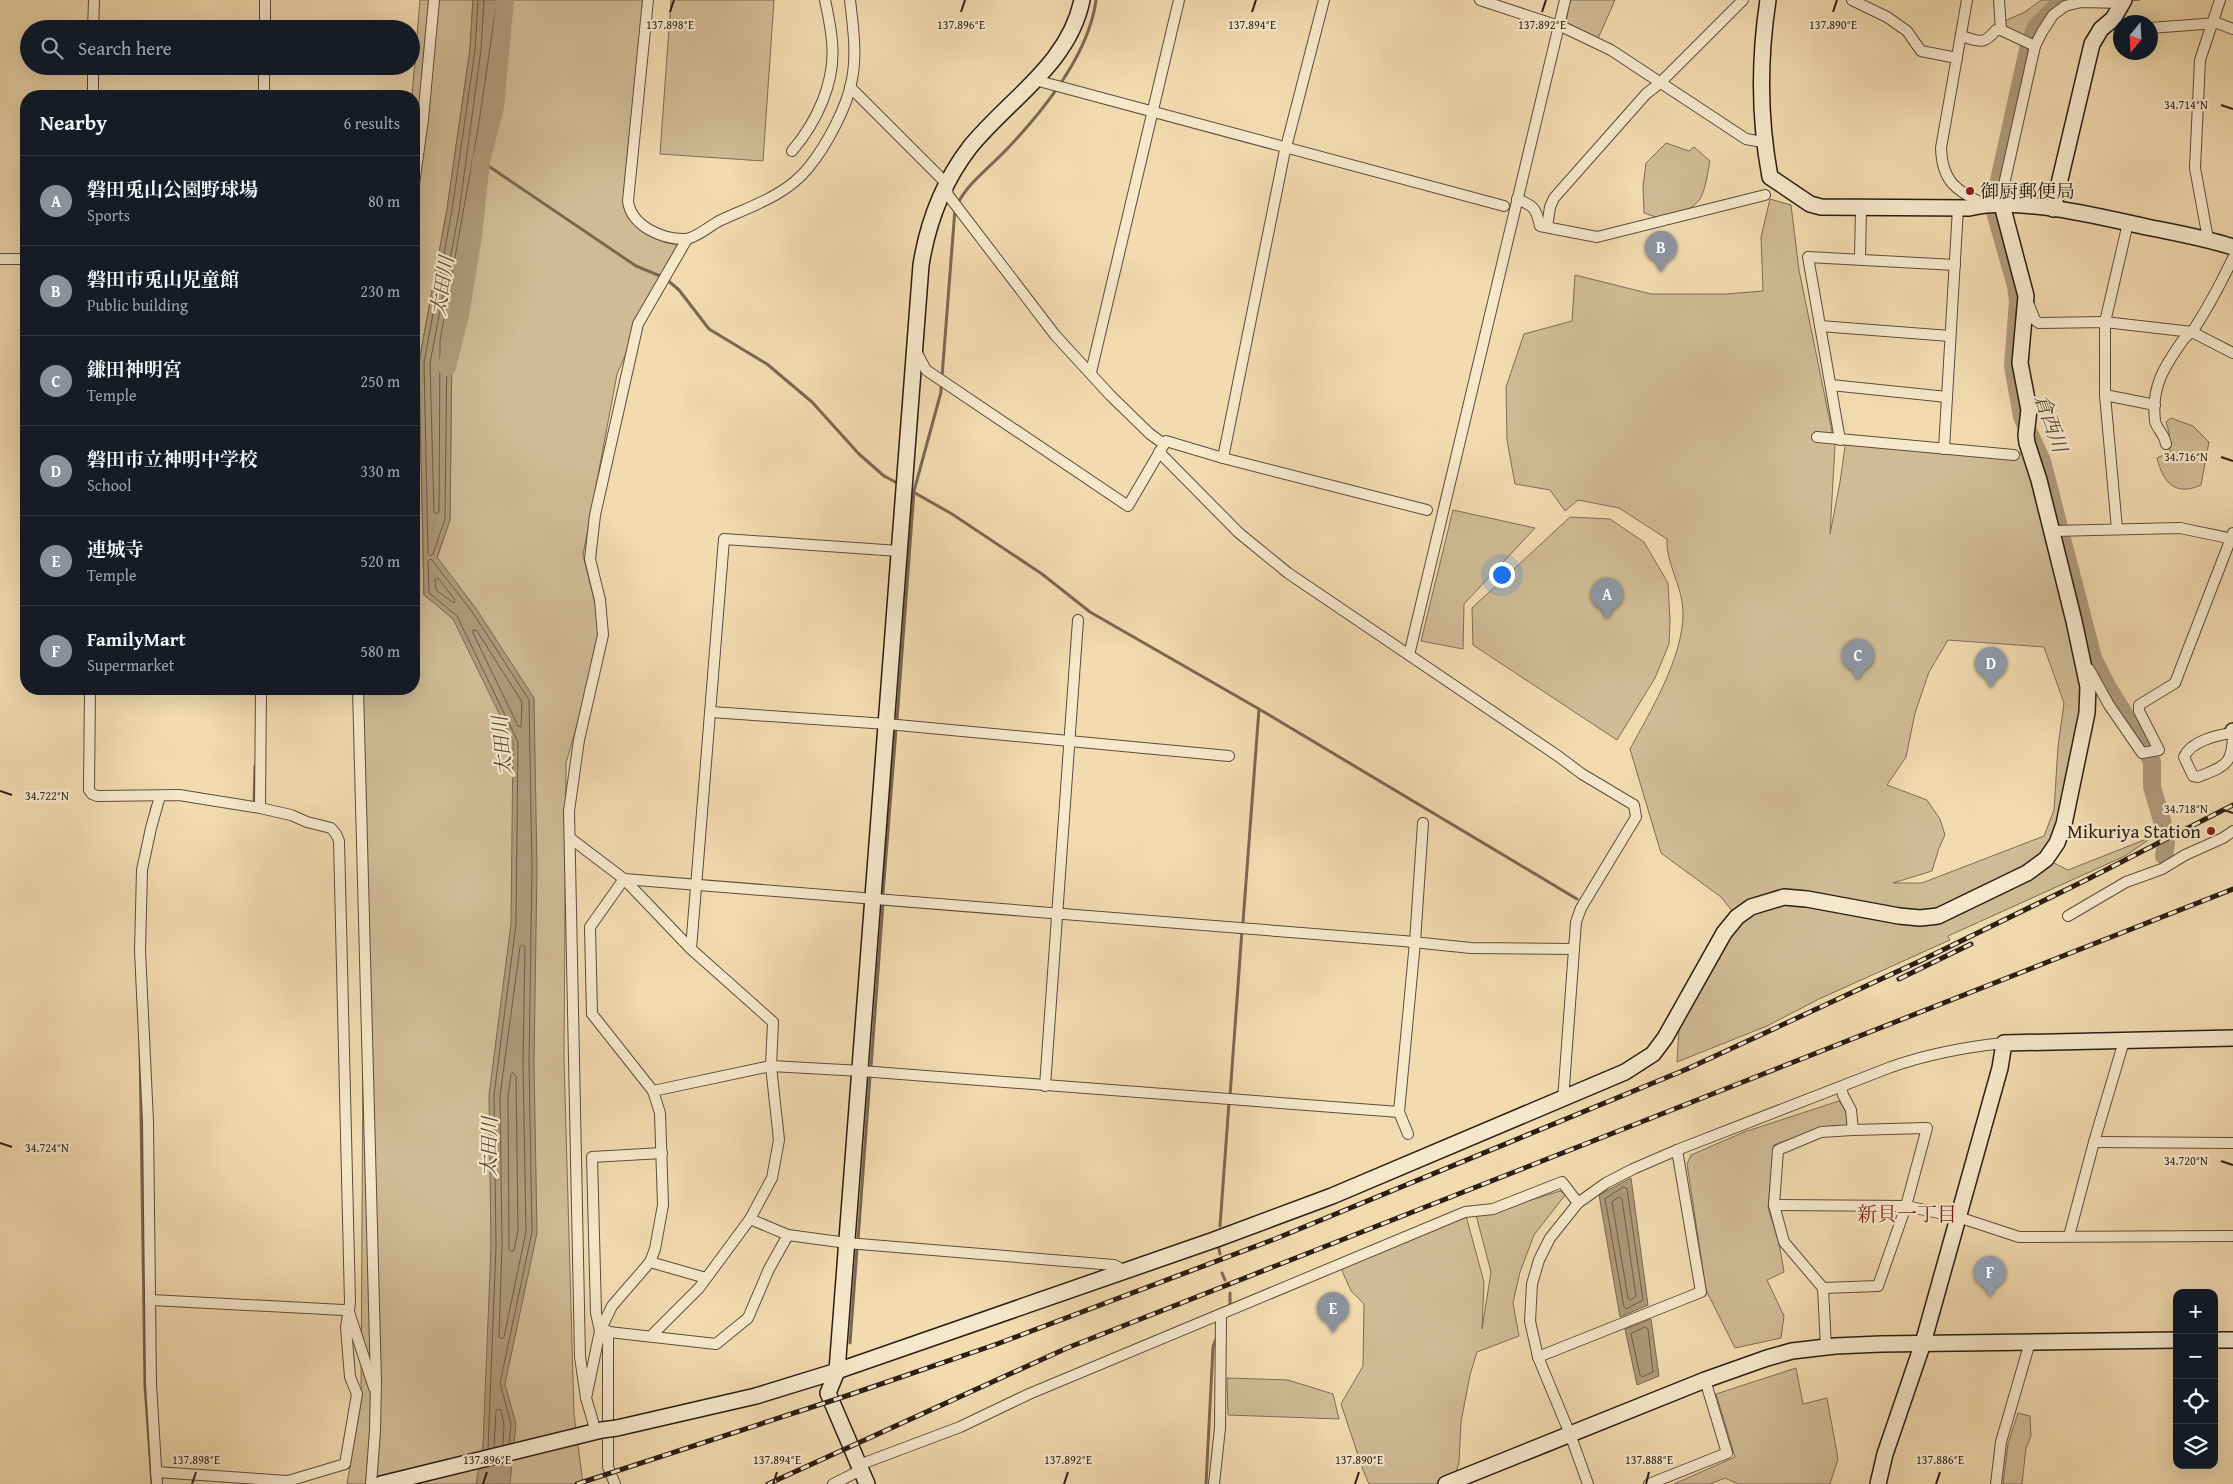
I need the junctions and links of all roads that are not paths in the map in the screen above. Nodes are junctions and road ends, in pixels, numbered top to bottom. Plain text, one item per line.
1 (94, 0) edge
2 (265, 0) edge
3 (434, 0) edge
4 (648, 0) edge
5 (825, 0) edge
6 (850, 0) edge
7 (1082, 0) edge
8 (1179, 0) edge
9 (1324, 0) edge
10 (1480, 0) edge
11 (1565, 0) edge
12 (1743, 0) edge
13 (1768, 0) edge
14 (1852, 0) edge
15 (1967, 0) edge
16 (2000, 0) edge
17 (2220, 0) edge
18 (2124, 1) edge
19 (2119, 15) edge
20 (93, 20) edge
21 (265, 20) edge
22 (2113, 23) edge
23 (2212, 24) junction
24 (1558, 27) junction
25 (2158, 27) edge
26 (2233, 29) edge
27 (2001, 30) junction
28 (1961, 36) junction
29 (2035, 46) junction
30 (1957, 58) junction
31 (93, 75) edge
32 (264, 75) edge
33 (1035, 80) junction
34 (1660, 83) junction
35 (850, 87) junction
36 (93, 90) edge
37 (264, 90) edge
38 (1152, 112) junction
39 (420, 141) edge
40 (1763, 142) junction
41 (1286, 147) junction
42 (792, 151) dead end
43 (946, 183) junction
44 (1764, 195) dead end
45 (1517, 199) junction
46 (1984, 204) junction
47 (2002, 205) junction
48 (1504, 206) dead end
49 (1861, 208) junction
50 (1958, 208) junction
51 (2053, 210) junction
52 (2128, 223) junction
53 (1547, 227) junction
54 (687, 239) junction
55 (2208, 240) junction
56 (2233, 247) edge
57 (1860, 258) junction
58 (2233, 258) edge
59 (0, 259) edge
60 (20, 260) edge
61 (1955, 265) junction
62 (2026, 296) junction
63 (2105, 322) junction
64 (1820, 326) junction
65 (2192, 332) junction
66 (1950, 336) junction
67 (914, 348) junction
68 (2233, 353) edge
69 (1091, 372) junction
70 (1831, 385) junction
71 (2105, 396) junction
72 (1947, 397) junction
73 (2155, 404) junction
74 (1817, 436) dead end
75 (1840, 440) junction
76 (2166, 444) dead end
77 (1162, 448) junction
78 (1944, 449) junction
79 (2014, 455) dead end
80 (1223, 458) junction
81 (1427, 510) dead end
82 (2117, 529) junction
83 (2052, 531) junction
84 (2232, 537) edge
85 (899, 551) junction
86 (1078, 620) dead end
87 (1409, 655) junction
88 (2084, 668) junction
89 (90, 695) edge
90 (261, 695) edge
91 (358, 695) edge
92 (711, 712) junction
93 (887, 724) junction
94 (2233, 732) edge
95 (1071, 741) junction
96 (1229, 756) dead end
97 (2230, 764) edge
98 (160, 796) junction
99 (260, 808) junction
100 (1423, 823) dead end
101 (2231, 836) edge
102 (570, 838) junction
103 (624, 879) junction
104 (697, 884) junction
105 (874, 899) junction
106 (1058, 913) junction
107 (2068, 916) dead end
108 (1415, 942) junction
109 (691, 949) junction
110 (1574, 949) junction
111 (2233, 1038) edge
112 (2124, 1041) junction
113 (2004, 1043) junction
114 (771, 1066) junction
115 (861, 1071) junction
116 (1045, 1086) junction
117 (1841, 1087) junction
118 (653, 1091) junction
119 (1563, 1100) junction
120 (1399, 1112) junction
121 (1853, 1130) junction
122 (1408, 1134) dead end
123 (2094, 1142) junction
124 (2233, 1143) edge
125 (1677, 1150) junction
126 (662, 1152) junction
127 (1578, 1203) junction
128 (1774, 1205) junction
129 (1906, 1206) junction
130 (1958, 1217) junction
131 (750, 1219) junction
132 (788, 1235) junction
133 (2068, 1236) junction
134 (2233, 1236) edge
135 (847, 1243) junction
136 (650, 1262) junction
137 (1125, 1271) junction
138 (706, 1278) junction
139 (1823, 1288) junction
140 (151, 1300) junction
141 (349, 1312) junction
142 (1221, 1315) junction
143 (604, 1331) junction
144 (651, 1336) junction
145 (2173, 1340) edge
146 (2218, 1340) edge
147 (2233, 1340) edge
148 (2030, 1342) junction
149 (1922, 1343) junction
150 (1826, 1347) junction
151 (1538, 1357) junction
152 (837, 1371) junction
153 (1705, 1380) junction
154 (801, 1381) junction
155 (828, 1393) junction
156 (376, 1394) junction
157 (586, 1398) junction
158 (605, 1430) junction
159 (1570, 1434) junction
160 (156, 1472) junction
161 (862, 1473) edge
162 (318, 1479) edge
163 (845, 1481) edge
164 (158, 1484) edge
165 (371, 1484) edge
166 (381, 1484) edge
167 (615, 1484) edge
168 (833, 1484) edge
169 (1214, 1484) edge
170 (1446, 1484) edge
171 (1588, 1484) edge
172 (1649, 1484) edge
173 (1878, 1484) edge
174 (1996, 1484) edge

1 - 20 street
2 - 21 street
3 - 39 street
4 - 54 street
5 - 42 street
6 - 35 street
7 - 33 street
8 - 38 street
9 - 41 street
10 - 24 street
11 - 24 street
12 - 34 street
13 - 40 street
14 - 30 street
15 - 28 street
16 - 27 street
17 - 23 street
18 - 19 street
18 - 29 street
22 - 51 street
23 - 25 street
23 - 26 street
23 - 55 street
24 - 34 street
24 - 45 street
27 - 28 street
27 - 29 street
28 - 30 street
29 - 47 street
30 - 46 street
31 - 36 street
32 - 37 street
33 - 38 street
33 - 43 street
34 - 40 street
34 - 53 street
35 - 43 street
35 - 54 street
38 - 41 street
38 - 69 street
40 - 49 street
41 - 48 street
41 - 80 street
43 - 67 street
43 - 69 street
44 - 53 street
45 - 53 street
45 - 87 street
46 - 47 street
46 - 50 street
47 - 51 street
47 - 62 street
49 - 50 street
49 - 57 street
50 - 61 street
51 - 52 street
52 - 55 street
52 - 63 street
54 - 102 street
55 - 56 street
57 - 61 street
57 - 64 street
58 - 65 street
59 - 60 street
61 - 66 street
62 - 63 street
62 - 83 street
63 - 65 street
63 - 71 street
64 - 66 street
64 - 70 street
65 - 68 street
65 - 73 street
66 - 72 street
67 - 77 street
67 - 85 street
69 - 77 street
70 - 72 street
70 - 75 street
71 - 73 street
71 - 82 street
72 - 78 street
73 - 76 street
74 - 75 street
75 - 78 street
77 - 80 street
77 - 87 street
78 - 79 street
80 - 81 street
82 - 83 street
82 - 84 street
83 - 88 street
84 - 88 street
85 - 92 street
85 - 93 street
86 - 95 street
87 - 110 street
88 - 119 street
89 - 98 street
90 - 99 street
91 - 156 street
92 - 93 street
92 - 104 street
93 - 95 street
93 - 105 street
94 - 97 street
94 - 97 street
95 - 96 street
95 - 106 street
98 - 99 street
98 - 140 street
99 - 141 street
100 - 108 street
101 - 107 street
102 - 103 street
102 - 157 street
103 - 104 street
103 - 109 street
103 - 118 street
104 - 105 street
104 - 109 street
105 - 106 street
105 - 115 street
106 - 108 street
106 - 116 street
108 - 110 street
108 - 120 street
109 - 114 street
110 - 119 street
111 - 112 street
112 - 113 street
112 - 123 street
113 - 117 street
113 - 130 street
114 - 115 street
114 - 118 street
114 - 131 street
115 - 116 street
115 - 135 street
116 - 120 street
117 - 121 street
117 - 125 street
118 - 126 street
119 - 137 street
120 - 122 street
121 - 128 street
121 - 129 street
123 - 124 street
123 - 133 street
125 - 127 street
125 - 151 street
126 - 136 street
126 - 143 street
127 - 142 street
127 - 151 street
128 - 129 street
128 - 139 street
129 - 130 street
129 - 139 street
130 - 133 street
130 - 149 street
131 - 132 street
131 - 138 street
132 - 135 street
132 - 144 street
133 - 134 street
135 - 137 street
135 - 152 street
136 - 138 street
136 - 143 street
137 - 152 street
138 - 144 street
139 - 150 street
140 - 141 street
140 - 160 street
141 - 156 street
141 - 162 street
142 - 161 street
142 - 169 street
143 - 144 street
143 - 157 street
143 - 167 street
145 - 148 street
146 - 147 street
148 - 149 street
148 - 174 street
149 - 150 street
149 - 173 street
150 - 153 street
151 - 159 street
152 - 154 street
152 - 155 street
153 - 159 street
153 - 172 street
154 - 155 street
154 - 158 street
155 - 161 street
156 - 165 street
157 - 158 street
158 - 166 street
159 - 170 street
159 - 171 street
160 - 162 street
160 - 164 street
161 - 163 street
163 - 168 street

